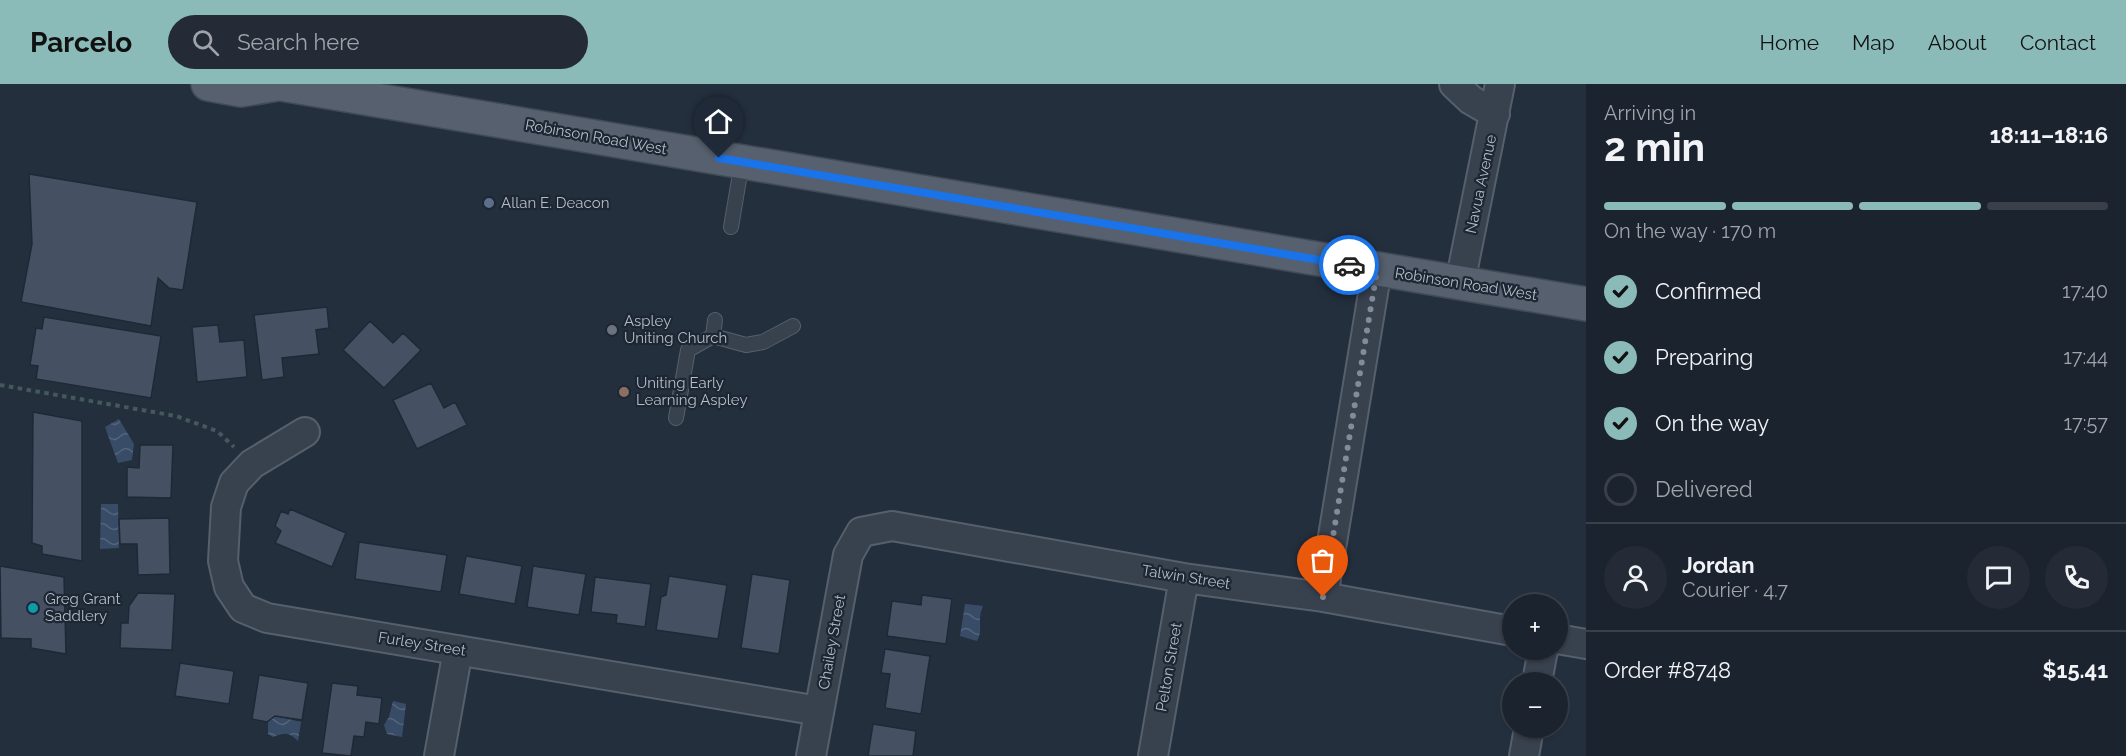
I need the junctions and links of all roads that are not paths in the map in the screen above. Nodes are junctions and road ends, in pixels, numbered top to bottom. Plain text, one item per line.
1 (208, 84) edge
2 (1454, 84) edge
3 (1500, 84) edge
4 (291, 85) edge
5 (1495, 114) junction
6 (742, 162) junction
7 (731, 227) dead end
8 (1377, 270) junction
9 (1460, 283) junction
10 (1586, 304) edge
11 (715, 320) dead end
12 (793, 326) dead end
13 (713, 336) junction
14 (676, 418) dead end
15 (305, 432) dead end
16 (861, 532) joint
17 (1184, 578) junction
18 (1323, 597) junction
19 (1502, 629) edge
20 (1568, 641) edge
21 (1586, 644) edge
22 (458, 650) junction
23 (819, 711) junction
24 (1527, 738) edge
25 (440, 756) edge
26 (811, 756) edge
27 (1153, 756) edge
28 (1524, 756) edge

1 - 4 main road, Robinson Road West
2 - 5 street
3 - 5 street, Navua Avenue
4 - 6 main road, Robinson Road West
5 - 9 street, Navua Avenue
6 - 7 lane
6 - 8 main road, Robinson Road West
8 - 9 main road, Robinson Road West
8 - 18 street
9 - 10 main road, Robinson Road West
11 - 13 lane
12 - 13 lane
13 - 14 lane
15 - 22 street, Furley Street
16 - 17 street, Talwin Street
16 - 23 street, Chailey Street
17 - 18 street, Talwin Street
17 - 27 street, Pelton Street
18 - 19 street, Talwin Street
20 - 21 street
22 - 23 street, Furley Street
22 - 25 street
23 - 26 street, Chailey Street
24 - 28 street

